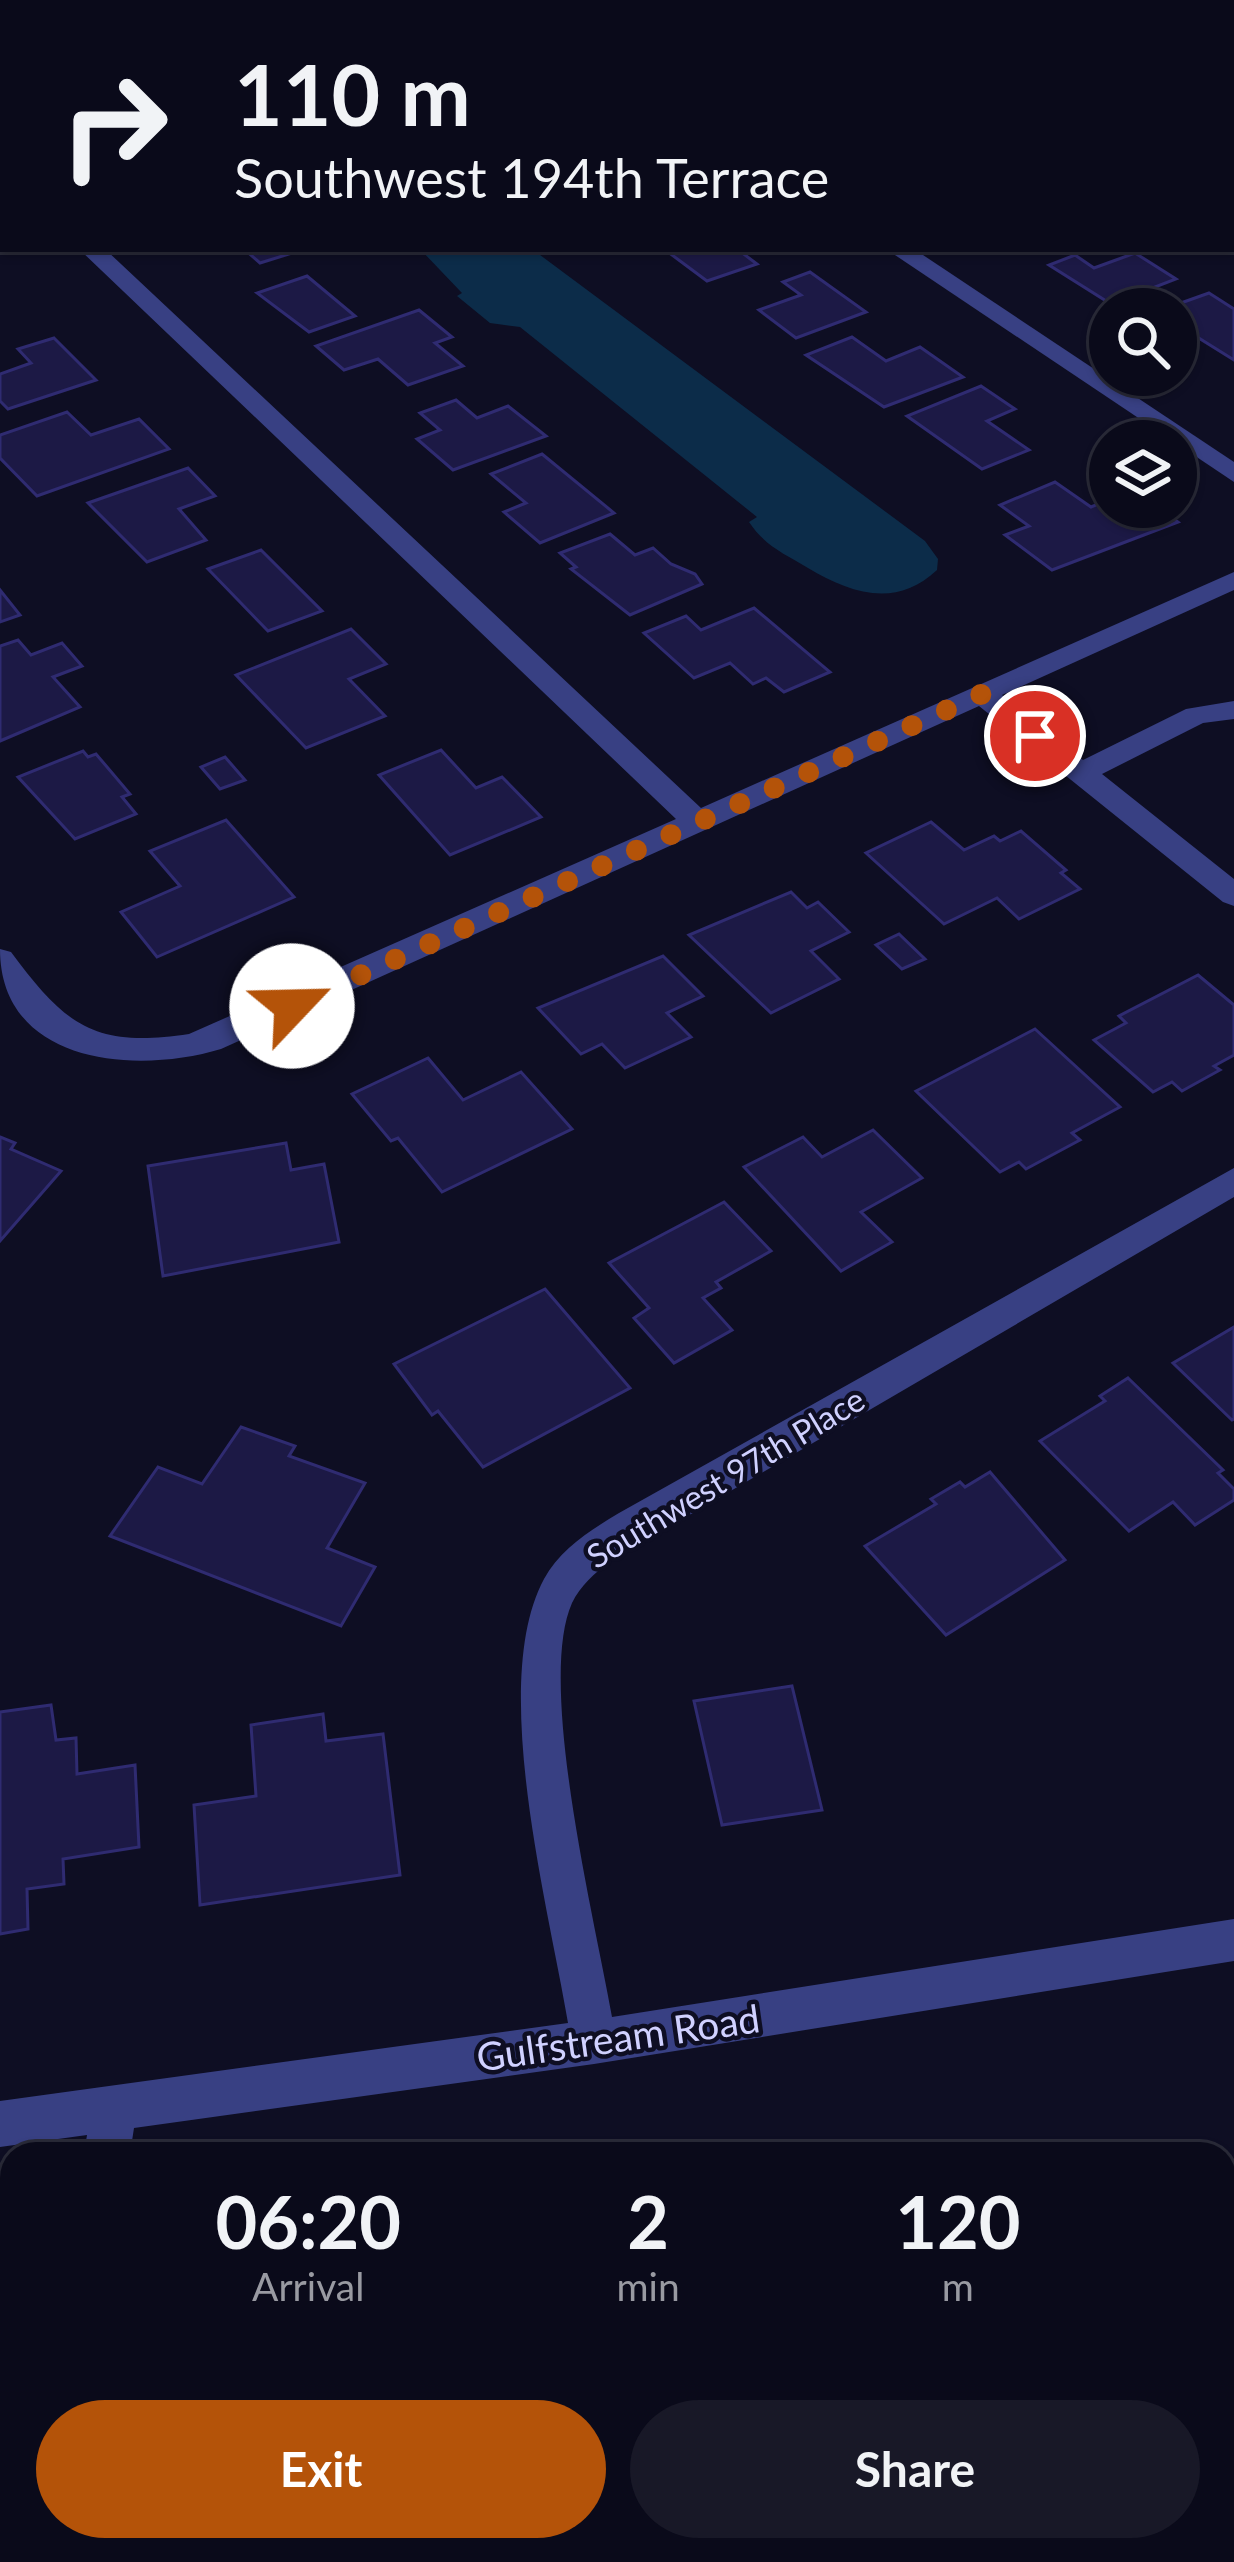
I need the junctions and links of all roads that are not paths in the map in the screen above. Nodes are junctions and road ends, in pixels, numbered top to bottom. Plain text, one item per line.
1 (94, 252) edge
2 (902, 252) edge
3 (1234, 474) edge
4 (1234, 580) edge
5 (982, 694) junction
6 (1234, 710) edge
7 (1080, 773) junction
8 (699, 824) junction
9 (1234, 895) edge
10 (0, 960) edge
11 (1234, 1180) edge
12 (1234, 1940) edge
13 (594, 2042) junction
14 (114, 2106) junction
15 (0, 2124) edge
16 (109, 2142) edge

1 - 8 street
2 - 3 street
4 - 5 street
5 - 7 street
5 - 8 street
6 - 7 street
7 - 9 street
8 - 10 street
11 - 13 street, Southwest 97th Place
12 - 13 street, Gulfstream Road
13 - 14 street, Gulfstream Road
14 - 15 street, Gulfstream Road
14 - 16 street

